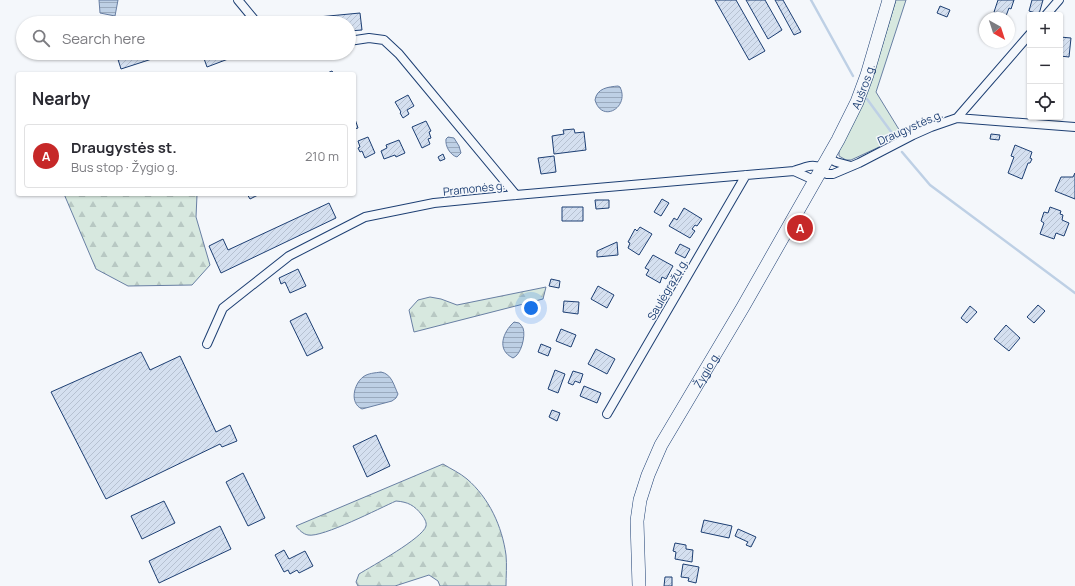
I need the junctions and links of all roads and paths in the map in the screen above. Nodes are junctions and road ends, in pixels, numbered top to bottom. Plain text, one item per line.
1 (238, 0) edge
2 (889, 0) edge
3 (1059, 0) edge
4 (1049, 12) edge
5 (251, 16) edge
6 (1027, 37) edge
7 (356, 40) edge
8 (957, 118) junction
9 (1075, 127) edge
10 (852, 166) junction
11 (794, 170) junction
12 (822, 170) junction
13 (746, 175) junction
14 (516, 195) junction
15 (207, 344) dead end
16 (607, 414) dead end
17 (639, 586) edge

1 - 5 street
2 - 12 main road, Aušros g.
3 - 4 street
6 - 8 street
7 - 14 street
8 - 9 street, Draugystės g.
8 - 10 street, Draugystės g.
10 - 12 street
10 - 12 street, Draugystės g.
11 - 12 street
11 - 12 street, Pramonės g.
11 - 13 street, Pramonės g.
12 - 17 main road, Žygio g.
13 - 14 street, Pramonės g.
13 - 16 street, Saulėgrąžų g.
14 - 15 street, Pramonės g.

